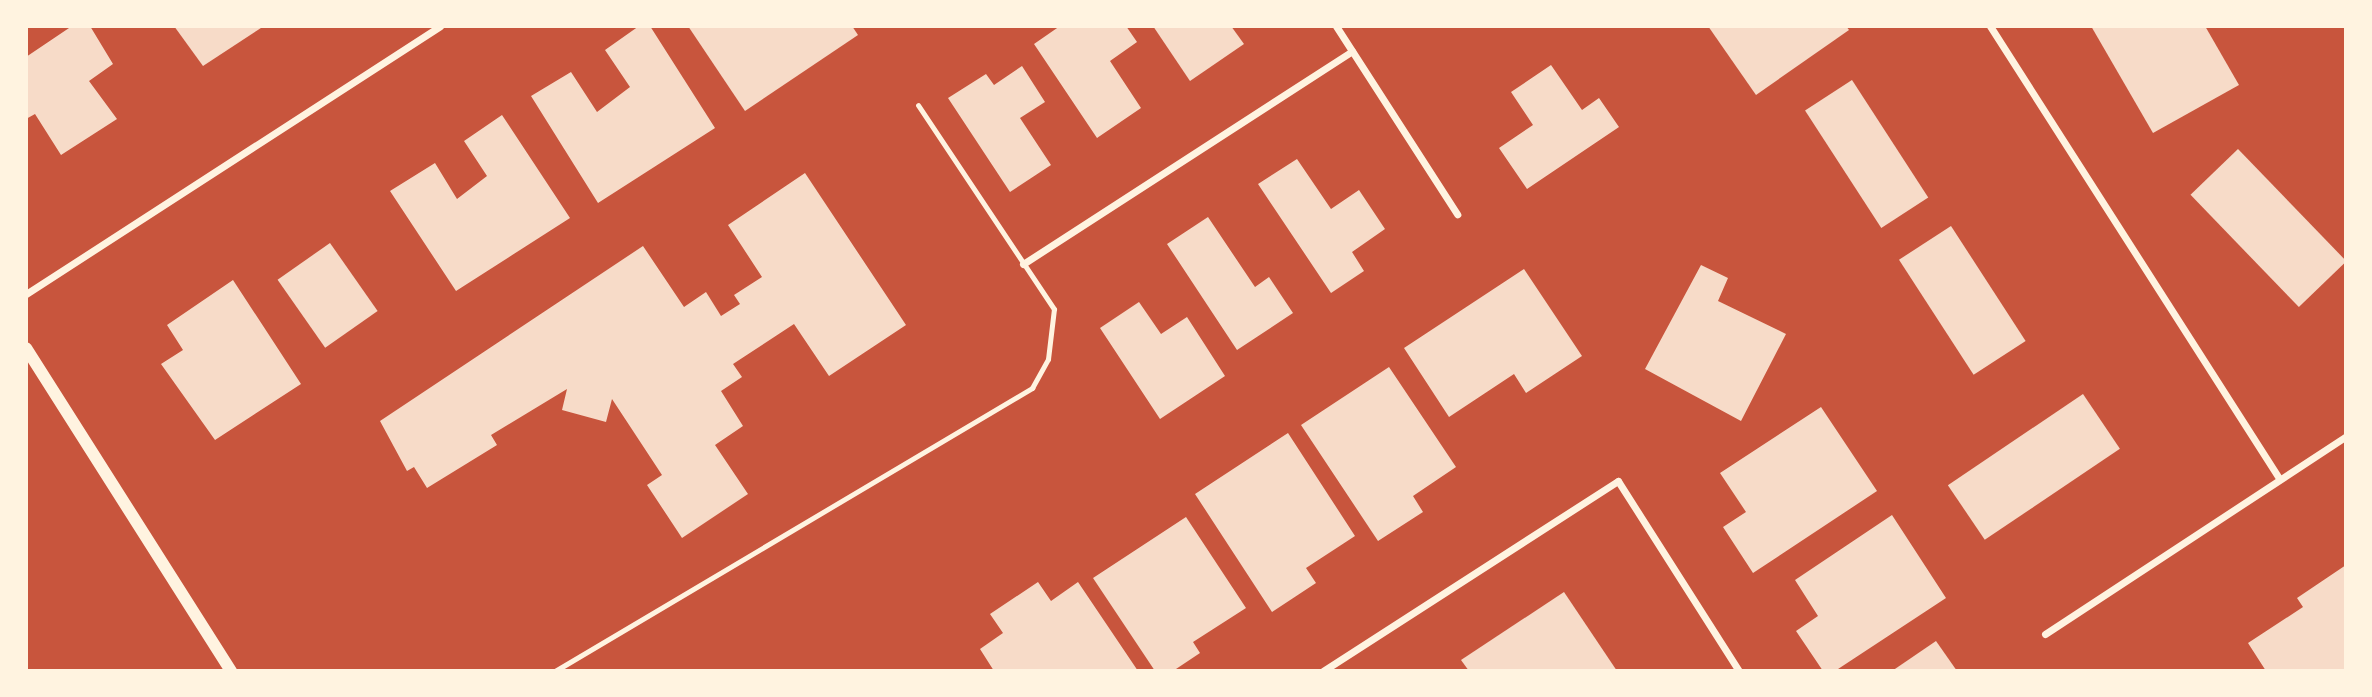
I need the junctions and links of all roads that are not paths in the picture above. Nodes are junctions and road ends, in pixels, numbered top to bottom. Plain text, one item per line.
1 (440, 26) edge
2 (1336, 26) edge
3 (1990, 26) edge
4 (1352, 51) junction
5 (918, 105) dead end
6 (1457, 214) dead end
7 (1023, 264) junction
8 (26, 294) edge
9 (26, 348) edge
10 (2346, 436) edge
11 (2279, 478) junction
12 (2046, 634) dead end
13 (231, 671) edge
14 (555, 671) edge
15 (1324, 671) edge
16 (1740, 671) edge

1 - 8 street
2 - 4 street
3 - 11 street
4 - 6 street
4 - 7 street
5 - 7 lane
7 - 14 lane
9 - 13 street
10 - 11 street
11 - 12 street
15 - 16 street

